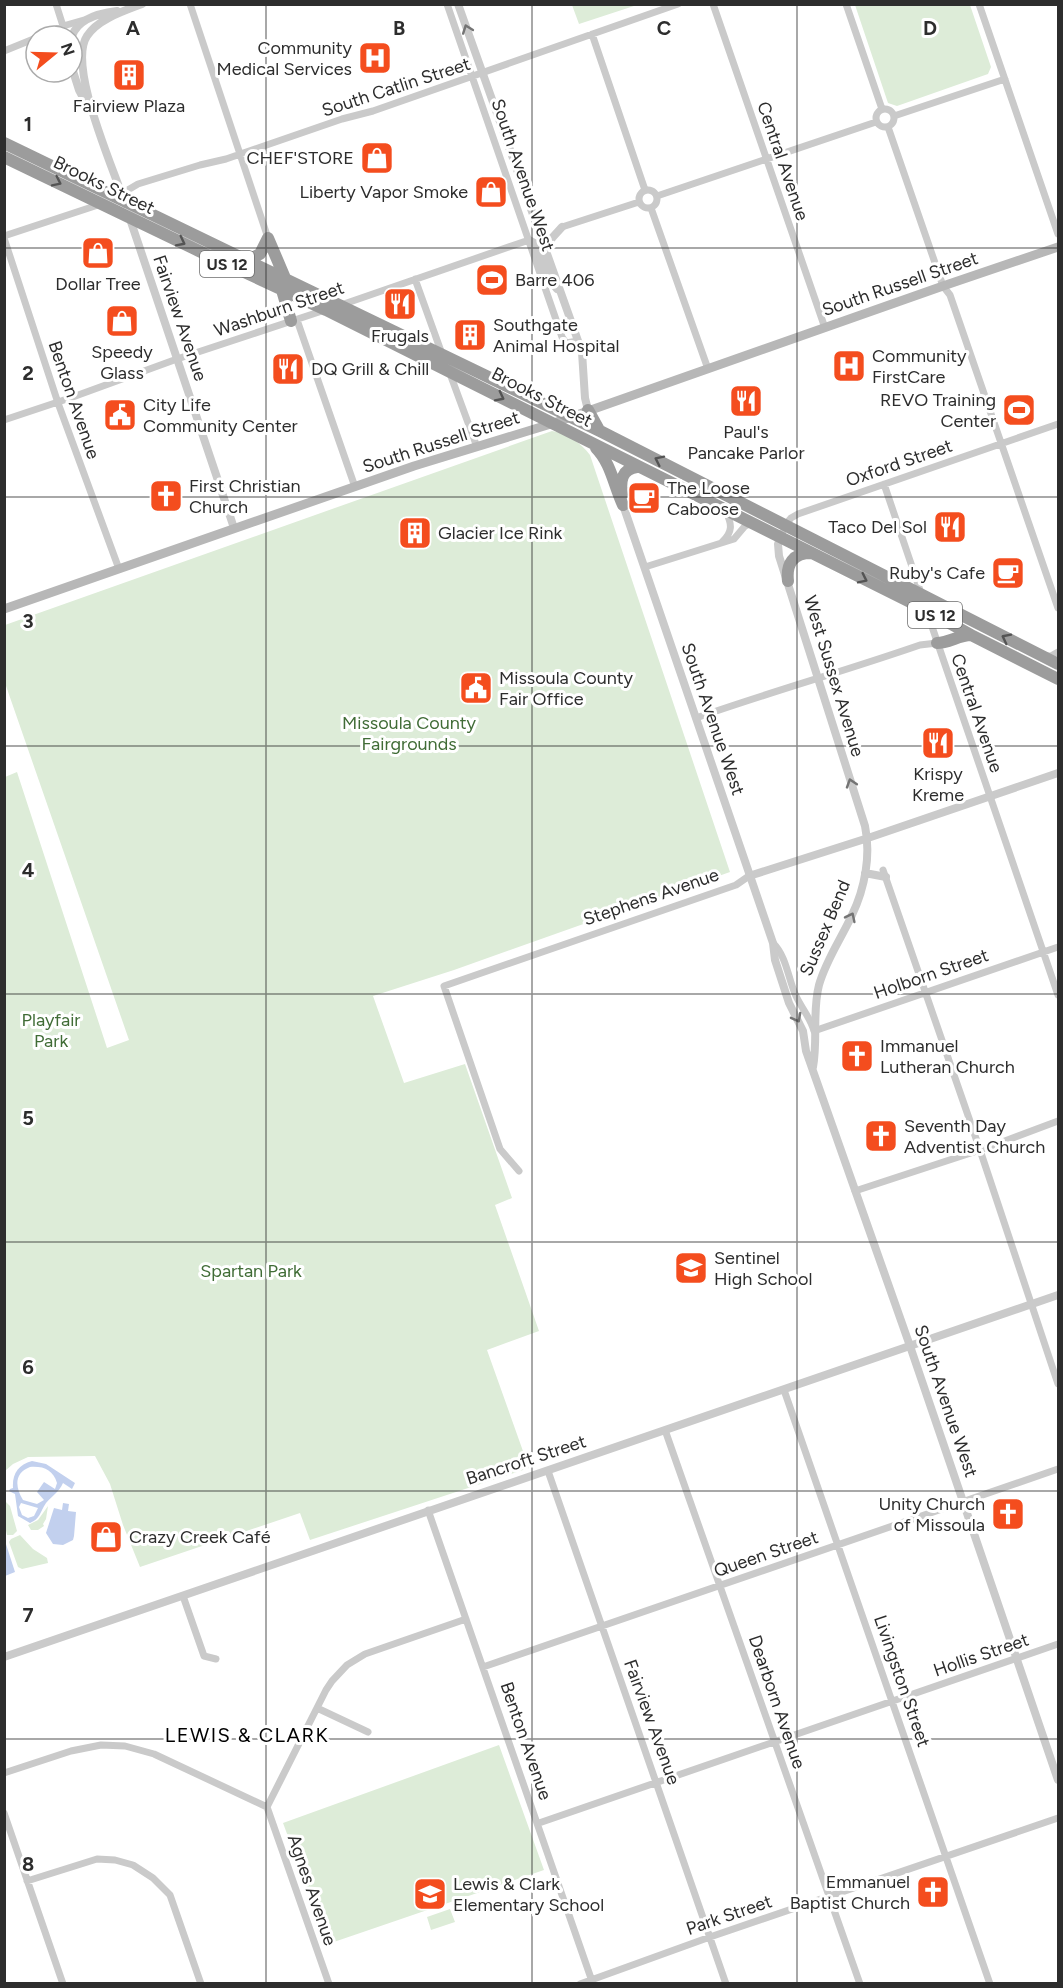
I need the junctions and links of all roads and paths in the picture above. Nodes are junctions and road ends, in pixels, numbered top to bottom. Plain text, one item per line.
1 (56, 4) edge
2 (142, 4) edge
3 (190, 4) edge
4 (447, 4) edge
5 (458, 4) edge
6 (678, 4) edge
7 (713, 4) edge
8 (846, 4) edge
9 (979, 4) edge
10 (126, 10) junction
11 (90, 18) junction
12 (62, 24) edge
13 (70, 24) edge
14 (79, 24) edge
15 (592, 34) junction
16 (24, 43) edge
17 (4, 51) edge
18 (483, 74) junction
19 (472, 78) junction
20 (1005, 79) junction
21 (77, 84) edge
22 (882, 109) junction
23 (894, 116) junction
24 (94, 118) junction
25 (876, 122) junction
26 (888, 127) junction
27 (4, 143) edge
28 (241, 154) junction
29 (4, 157) edge
30 (767, 160) junction
31 (645, 190) junction
32 (657, 196) junction
33 (123, 197) junction
34 (639, 202) junction
35 (101, 204) junction
36 (651, 208) junction
37 (129, 216) junction
38 (537, 222) junction
39 (562, 227) junction
40 (1059, 234) edge
41 (4, 237) edge
42 (268, 238) junction
43 (529, 240) junction
44 (1059, 248) edge
45 (547, 251) junction
46 (248, 260) junction
47 (415, 279) junction
48 (283, 284) junction
49 (943, 286) junction
50 (561, 294) junction
51 (342, 304) junction
52 (326, 310) junction
53 (294, 320) junction
54 (825, 328) junction
55 (578, 341) junction
56 (442, 354) junction
57 (177, 359) junction
58 (708, 369) junction
59 (448, 370) junction
60 (58, 403) junction
61 (588, 410) junction
62 (572, 417) junction
63 (4, 420) edge
64 (554, 423) junction
65 (1059, 424) edge
66 (600, 431) junction
67 (591, 443) junction
68 (1002, 444) junction
69 (477, 447) junction
70 (632, 468) junction
71 (884, 484) junction
72 (355, 487) junction
73 (623, 505) junction
74 (723, 509) junction
75 (753, 523) junction
76 (786, 524) junction
77 (234, 528) junction
78 (780, 538) junction
79 (722, 542) junction
80 (811, 553) junction
81 (645, 567) junction
82 (119, 569) junction
83 (788, 581) junction
84 (921, 594) junction
85 (1056, 595) edge
86 (1059, 608) edge
87 (4, 609) edge
88 (926, 610) junction
89 (971, 635) junction
90 (937, 643) junction
91 (1059, 652) edge
92 (1036, 653) junction
93 (1059, 664) edge
94 (1052, 673) edge
95 (1059, 679) edge
96 (817, 680) junction
97 (696, 718) junction
98 (1059, 773) edge
99 (990, 796) junction
100 (868, 838) junction
101 (865, 873) junction
102 (885, 874) joint
103 (749, 876) junction
104 (773, 943) junction
105 (1059, 947) edge
106 (1043, 952) junction
107 (926, 992) junction
108 (1059, 995) edge
109 (814, 1031) junction
110 (813, 1067) junction
111 (1059, 1121) edge
112 (980, 1150) junction
113 (519, 1171) dead end
114 (855, 1191) junction
115 (1059, 1295) edge
116 (1031, 1304) junction
117 (910, 1346) junction
118 (1059, 1384) edge
119 (784, 1390) junction
120 (665, 1430) junction
121 (1059, 1469) edge
122 (548, 1471) junction
123 (963, 1502) junction
124 (428, 1510) junction
125 (838, 1545) junction
126 (720, 1586) junction
127 (183, 1596) junction
128 (466, 1619) junction
129 (601, 1627) junction
130 (1059, 1644) edge
131 (4, 1656) edge
132 (1016, 1658) junction
133 (216, 1659) dead end
134 (483, 1667) junction
135 (891, 1701) junction
136 (317, 1708) junction
137 (368, 1732) dead end
138 (776, 1742) junction
139 (4, 1773) edge
140 (1059, 1780) edge
141 (657, 1783) junction
142 (267, 1807) junction
143 (4, 1813) edge
144 (1059, 1818) edge
145 (539, 1824) junction
146 (8, 1834) edge
147 (947, 1856) junction
148 (27, 1881) junction
149 (830, 1897) junction
150 (710, 1937) junction
151 (593, 1982) edge
152 (63, 1983) edge
153 (201, 1983) edge
154 (328, 1983) edge
155 (580, 1983) edge
156 (726, 1983) edge
157 (860, 1983) edge
158 (990, 1983) edge

1 - 12 street
2 - 10 street
3 - 28 street
4 - 19 street, South Avenue West
18 -> 5 street, South Avenue West
6 - 15 street, South Catlin Street
7 - 30 street, Central Avenue
8 - 22 street
9 - 20 street
10 - 11 street
10 - 24 street
11 - 13 street
11 - 14 street
15 - 18 street, South Catlin Street
15 - 31 street
16 - 17 street
18 - 19 street, South Catlin Street
18 - 38 street, South Avenue West
19 - 28 street, South Catlin Street
19 - 43 street, South Avenue West
20 - 23 street
20 - 40 street
21 - 24 street
22 - 23 street
22 - 25 street
23 - 26 street
24 - 33 street, Fairview Avenue
25 - 26 street
25 - 30 street
26 - 49 street
27 - 33 highway, Brooks Street / US 12
28 - 33 street, South Catlin Street
28 - 42 street
29 -> 35 highway, Brooks Street / US 12
30 - 32 street
30 - 54 street, Central Avenue
31 - 32 street
31 - 34 street
32 - 36 street
33 - 37 street, Fairview Avenue
33 - 46 highway, Brooks Street / US 12
34 - 36 street
34 - 39 street
35 - 37 highway, Brooks Street / US 12
35 - 41 street
36 - 58 street
37 -> 48 highway, Brooks Street / US 12
37 - 57 street, Fairview Avenue
38 - 39 street
38 - 45 street, South Avenue West
39 - 45 street
41 - 60 street, Benton Avenue
42 - 46 highway, US 12
42 - 48 highway
43 - 47 street, Washburn Street
43 - 50 street
43 - 55 street, South Avenue West
44 - 49 main road, South Russell Street
45 - 50 street, South Avenue West
46 - 48 highway, Brooks Street / US 12
47 - 51 street, Washburn Street
47 - 56 street
48 - 51 highway, Brooks Street / US 12
48 - 52 highway, Brooks Street / US 12
48 - 53 highway
49 - 54 main road, South Russell Street
49 - 68 street
50 - 55 street, South Avenue West
51 - 52 street, Washburn Street
51 - 56 highway, Brooks Street / US 12
52 - 53 street, Washburn Street
52 - 59 highway, Brooks Street / US 12
53 - 57 street, Washburn Street
53 - 72 street
54 - 58 main road, South Russell Street
55 - 61 street, South Avenue West
56 - 62 highway, Brooks Street / US 12
57 - 60 street, Washburn Street
57 - 77 street, Fairview Avenue
58 - 61 main road, South Russell Street
59 -> 64 highway, Brooks Street / US 12
59 - 69 street
60 - 63 street, Washburn Street
60 - 82 street, Benton Avenue
61 - 62 main road, South Russell Street
61 - 66 highway
62 - 64 main road, South Russell Street
62 - 66 highway, Brooks Street / US 12
64 - 67 highway, Brooks Street / US 12
64 - 69 main road, South Russell Street
65 - 68 street, Oxford Street
76 -> 66 highway, Brooks Street / US 12
67 - 70 highway, Brooks Street / US 12
67 - 73 highway
68 - 71 street, Oxford Street
68 - 85 street
69 - 72 main road, South Russell Street
70 - 73 highway
70 - 74 highway, Brooks Street / US 12
71 - 76 street, Oxford Street
71 - 84 street, Central Avenue
72 - 77 main road, South Russell Street
73 - 81 street, South Avenue West
74 - 75 highway, Brooks Street / US 12
74 - 79 street
75 - 78 highway, Brooks Street / US 12
75 - 79 street
76 - 78 street, West Sussex Avenue
76 - 84 highway, Brooks Street / US 12
77 - 82 main road, South Russell Street
78 - 80 highway, Brooks Street / US 12
78 - 83 street, West Sussex Avenue
79 - 81 street
80 - 83 highway
80 -> 88 highway, Brooks Street / US 12
81 - 97 street, South Avenue West
82 - 87 main road, South Russell Street
83 - 96 street, West Sussex Avenue
84 - 88 street, Central Avenue
92 -> 84 highway, Brooks Street / US 12
85 - 86 street
88 - 89 highway, Brooks Street / US 12
88 - 90 street, Central Avenue
89 - 90 highway
89 - 94 highway, Brooks Street / US 12
90 - 96 street
90 - 99 street, Central Avenue
91 - 92 street
92 - 93 highway, Brooks Street / US 12
94 - 95 highway, Brooks Street / US 12
96 - 97 street
100 -> 96 street, West Sussex Avenue
97 - 103 street, South Avenue West
98 - 99 street, Stephens Avenue
99 - 100 street, Stephens Avenue
99 - 106 street, Central Avenue
100 - 101 street, Sussex Bend
100 - 103 street, Stephens Avenue
101 - 102 street
109 -> 101 street, Sussex Bend
102 - 107 street
103 - 104 street, South Avenue West
103 - 113 street, Stephens Avenue
104 - 109 street, South Avenue West
104 -> 110 street, South Avenue West
105 - 106 street, Holborn Street
106 - 107 street, Holborn Street
106 - 108 street, Central Avenue
107 - 109 street, Holborn Street
107 - 112 street
109 - 110 street, South Avenue West
110 - 114 street, South Avenue West
111 - 112 street
112 - 114 street
112 - 116 street
114 - 117 street, South Avenue West
115 - 116 street, Bancroft Street
116 - 117 street, Bancroft Street
116 - 118 street
117 - 119 street, Bancroft Street
117 - 123 street, South Avenue West
119 - 120 street, Bancroft Street
119 - 125 street, Livingston Street
120 - 122 street, Bancroft Street
120 - 126 street, Dearborn Avenue
121 - 123 street, Queen Street
122 - 124 street, Bancroft Street
122 - 129 street, Fairview Avenue
123 - 125 street, Queen Street
123 - 132 street, South Avenue West
124 - 127 street, Bancroft Street
124 - 128 street, Benton Avenue
125 - 126 street, Queen Street
125 - 135 street, Livingston Street
126 - 129 street, Queen Street
126 - 138 street, Dearborn Avenue
127 - 131 street, Bancroft Street
127 - 133 street
128 - 134 street, Benton Avenue
128 - 136 street
129 - 134 street, Queen Street
129 - 141 street, Fairview Avenue
130 - 132 street, Hollis Street
132 - 135 street, Hollis Street
132 - 140 street, South Avenue West
134 - 145 street, Benton Avenue
135 - 138 street, Hollis Street
135 - 147 street, Livingston Street
136 - 137 street
136 - 142 street
138 - 141 street, Hollis Street
138 - 149 street, Dearborn Avenue
139 - 142 street
141 - 145 street, Hollis Street
141 - 150 street, Fairview Avenue
142 - 154 street, Agnes Avenue
143 - 146 street
144 - 147 street, Park Street
145 - 151 street, Benton Avenue
146 - 148 street
147 - 149 street, Park Street
147 - 158 street, Livingston Street
148 - 152 street
148 - 153 street
149 - 150 street, Park Street
149 - 157 street, Dearborn Avenue
150 - 151 street, Park Street
150 - 156 street, Fairview Avenue
151 - 155 street, Park Street

